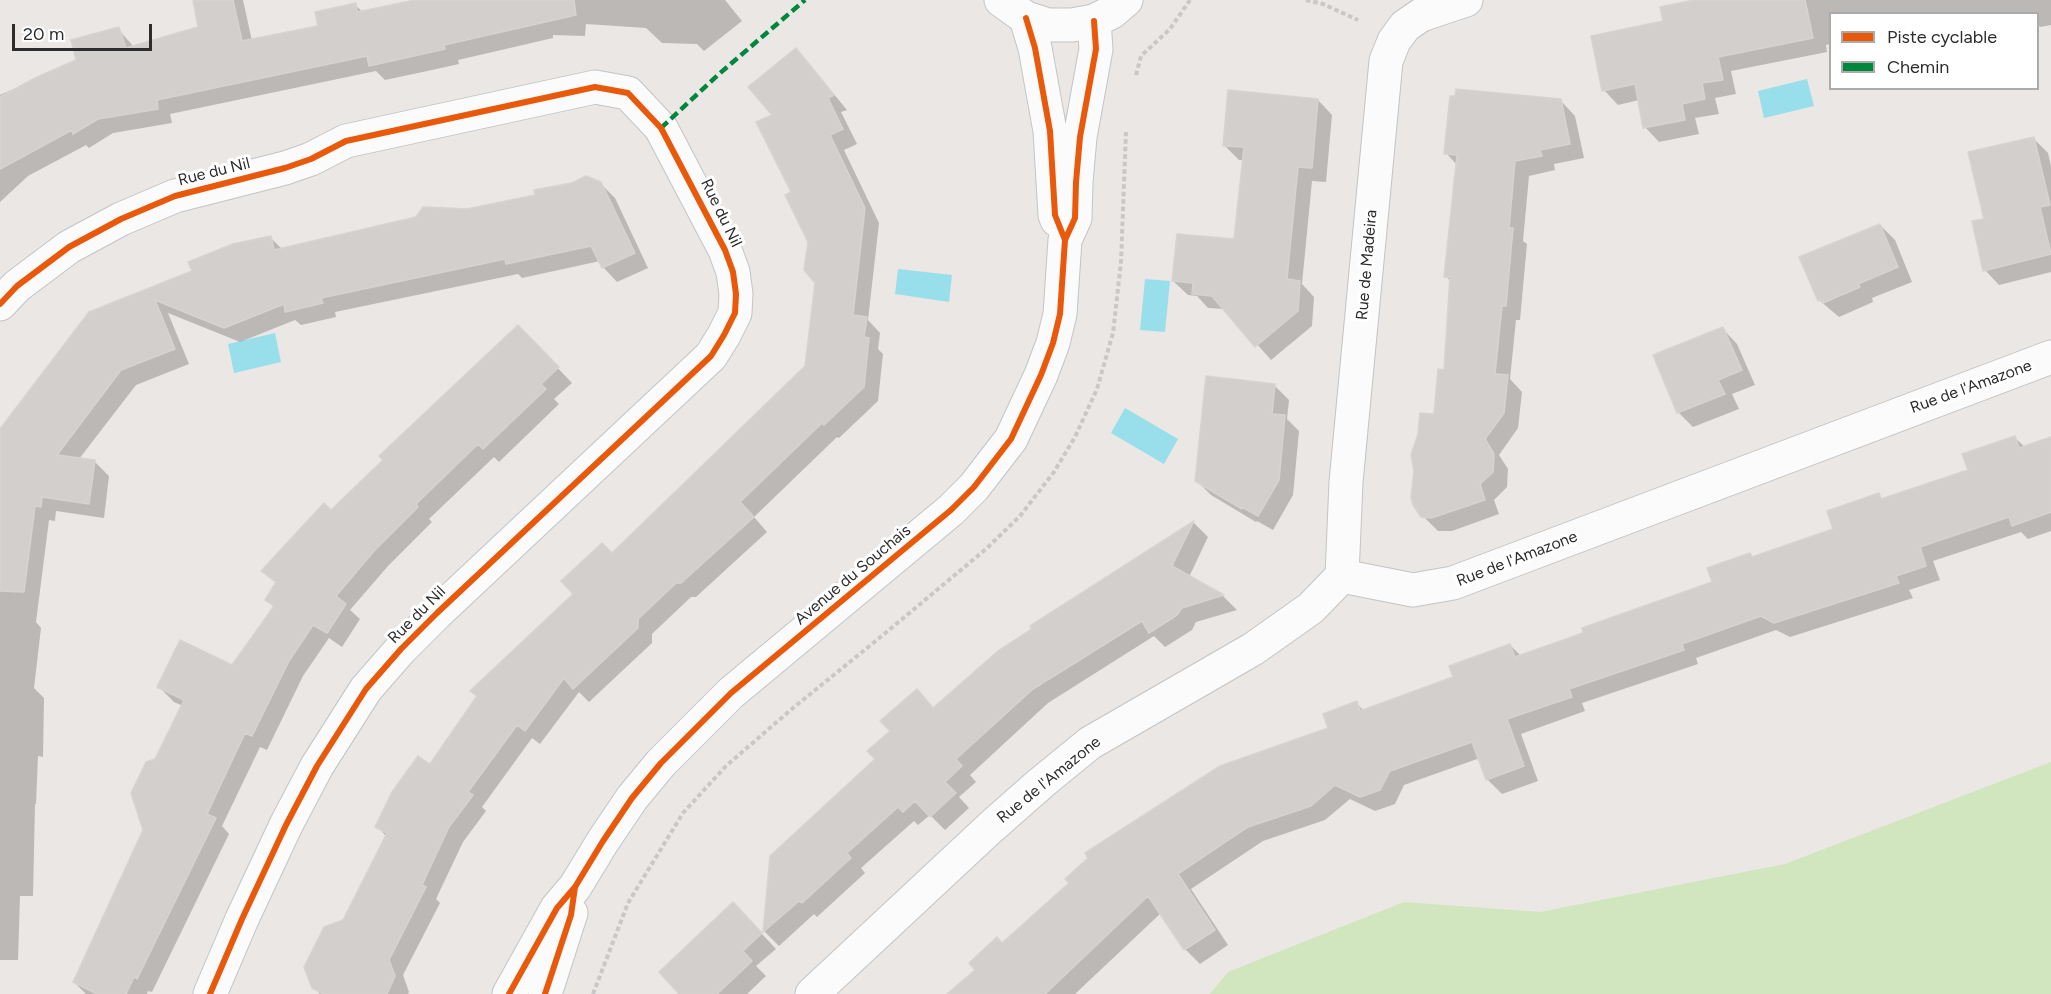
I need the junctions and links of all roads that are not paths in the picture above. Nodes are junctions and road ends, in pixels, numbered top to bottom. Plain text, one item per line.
1 (1126, 0) edge
2 (1467, 0) edge
3 (1014, 9) edge
4 (1094, 21) junction
5 (1065, 240) junction
6 (0, 304) edge
7 (2051, 357) edge
8 (1342, 576) junction
9 (575, 887) junction
10 (210, 994) edge
11 (508, 994) edge
12 (545, 994) edge
13 (812, 994) edge

1 - 4 street
2 - 8 street, Rue de Madeira
3 - 4 street
3 - 5 street, Avenue du Souchais
4 - 5 street, Avenue du Souchais
5 - 9 street, Avenue du Souchais
6 - 10 street, Rue du Nil
7 - 8 street, Rue de l'Amazone
8 - 13 street, Rue de l'Amazone
9 - 11 street, Avenue du Souchais
9 - 12 street, Avenue du Souchais

